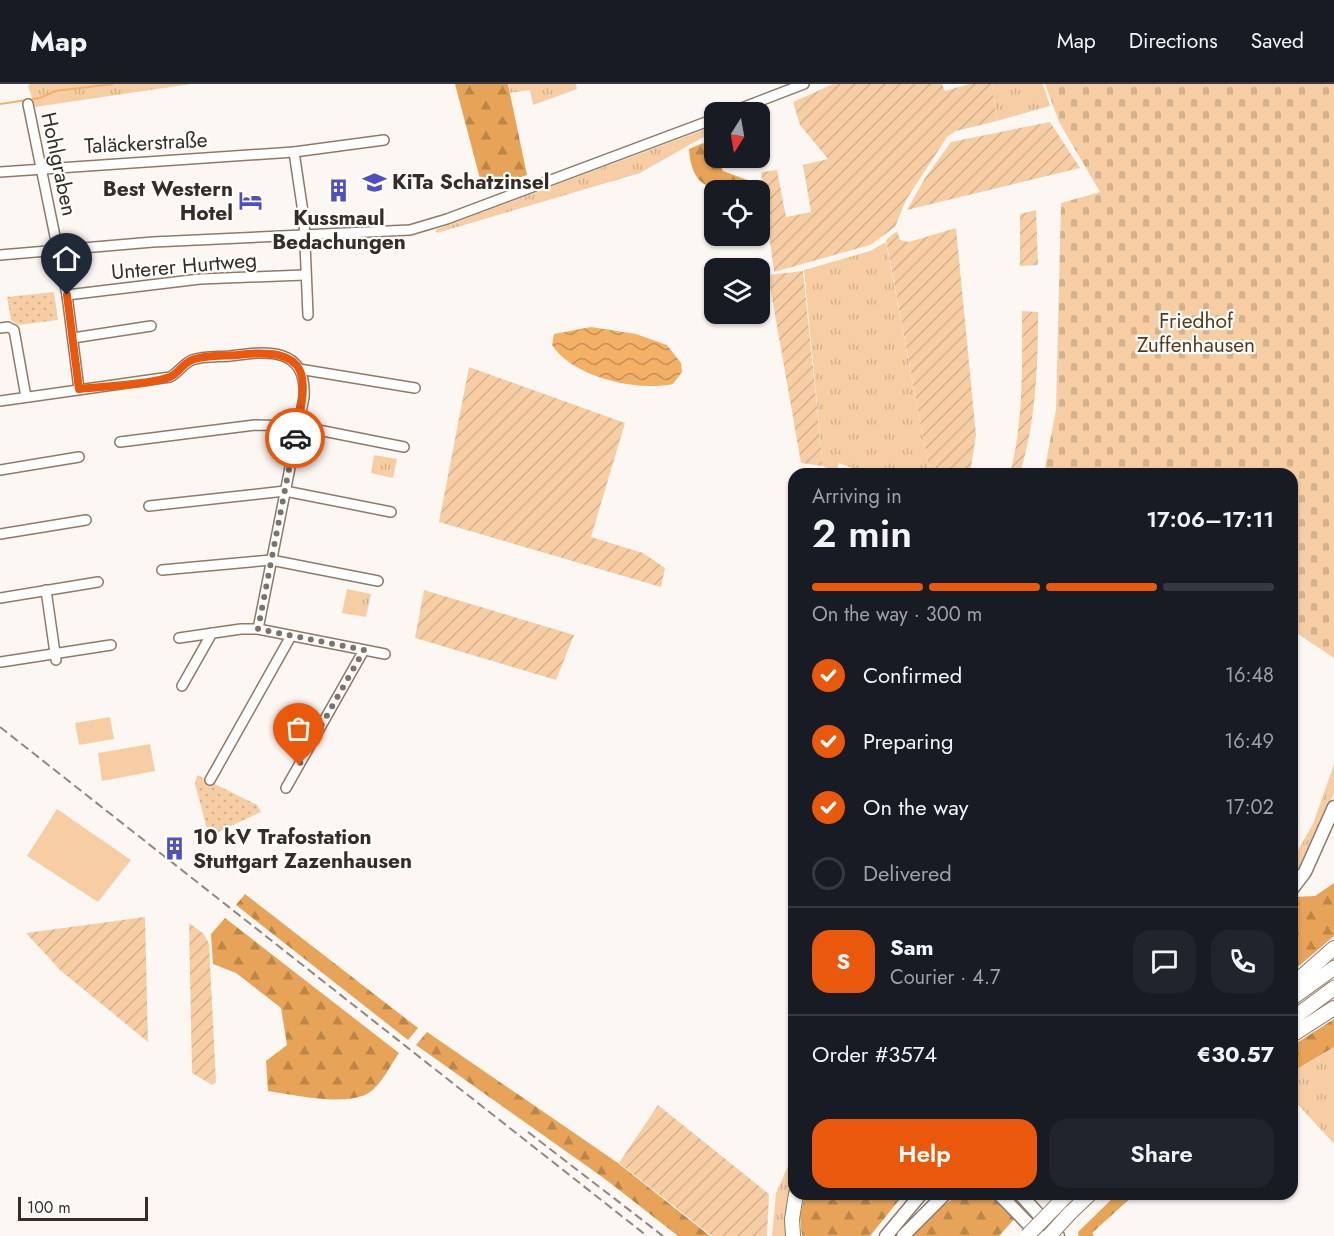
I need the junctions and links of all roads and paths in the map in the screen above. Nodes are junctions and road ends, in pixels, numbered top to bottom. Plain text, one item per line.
1 (804, 84) edge
2 (756, 102) edge
3 (28, 104) dead end
4 (704, 123) edge
5 (384, 140) dead end
6 (294, 152) junction
7 (42, 167) junction
8 (0, 172) edge
9 (304, 236) junction
10 (58, 249) junction
11 (0, 255) edge
12 (304, 275) junction
13 (67, 295) junction
14 (308, 315) dead end
15 (151, 326) dead end
16 (0, 328) edge
17 (73, 338) junction
18 (299, 369) junction
19 (415, 388) dead end
20 (79, 389) junction
21 (26, 397) junction
22 (0, 401) edge
23 (298, 426) junction
24 (120, 442) dead end
25 (404, 447) dead end
26 (79, 457) dead end
27 (0, 470) edge
28 (285, 491) junction
29 (149, 506) dead end
30 (391, 512) dead end
31 (86, 520) dead end
32 (0, 534) edge
33 (271, 560) junction
34 (162, 570) dead end
35 (378, 581) dead end
36 (98, 582) dead end
37 (46, 590) junction
38 (0, 598) edge
39 (258, 629) junction
40 (212, 633) junction
41 (291, 636) junction
42 (179, 638) dead end
43 (111, 645) dead end
44 (364, 650) junction
45 (386, 654) dead end
46 (56, 657) junction
47 (1, 662) edge
48 (182, 686) dead end
49 (210, 780) dead end
50 (286, 788) dead end
51 (1334, 807) edge
52 (1298, 881) edge
53 (1334, 948) edge
54 (1334, 968) edge
55 (1298, 980) edge
56 (1334, 988) edge
57 (1298, 994) edge
58 (1334, 1008) edge
59 (1298, 1015) edge
60 (1298, 1031) edge
61 (796, 1200) edge
62 (916, 1200) edge
63 (941, 1200) edge
64 (1005, 1200) edge
65 (1025, 1200) edge
66 (1062, 1200) edge
67 (1084, 1200) edge
68 (793, 1236) edge
69 (886, 1236) edge
70 (903, 1236) edge
71 (1027, 1236) edge
72 (1040, 1236) edge
73 (1049, 1236) edge
74 (1058, 1236) edge

1 - 2 street
3 - 7 street, Hohlgraben
4 - 9 street
5 - 6 street, Taläckerstraße
6 - 7 street, Taläckerstraße
6 - 9 street
7 - 8 street, Taläckerstraße
7 - 10 street, Hohlgraben
9 - 10 street
9 - 12 street
10 - 11 street
10 - 13 street, Hohlgraben
12 - 13 street, Unterer Hurtweg
12 - 14 street
13 - 17 street, Hohlgraben
15 - 17 street
16 - 21 street
17 - 20 street, Hohlgraben
18 - 19 street
18 - 20 street
18 - 23 street
20 - 21 street
21 - 22 street
23 - 24 street
23 - 25 street
23 - 28 street
26 - 27 street
28 - 29 street
28 - 30 street
28 - 33 street
31 - 32 street
33 - 34 street
33 - 35 street
33 - 39 street
36 - 37 street
37 - 38 street
37 - 46 street
39 - 40 street
39 - 41 street
40 - 42 street
40 - 48 street
41 - 44 street
41 - 49 street
43 - 46 street
44 - 45 street
44 - 50 street
46 - 47 street
51 - 52 main road
53 - 55 highway
54 - 57 highway
56 - 59 highway
58 - 60 highway
61 - 68 highway
62 - 69 main road
63 - 70 main road
64 - 72 main road
65 - 74 main road
66 - 71 highway, bridge
67 - 73 highway, bridge

